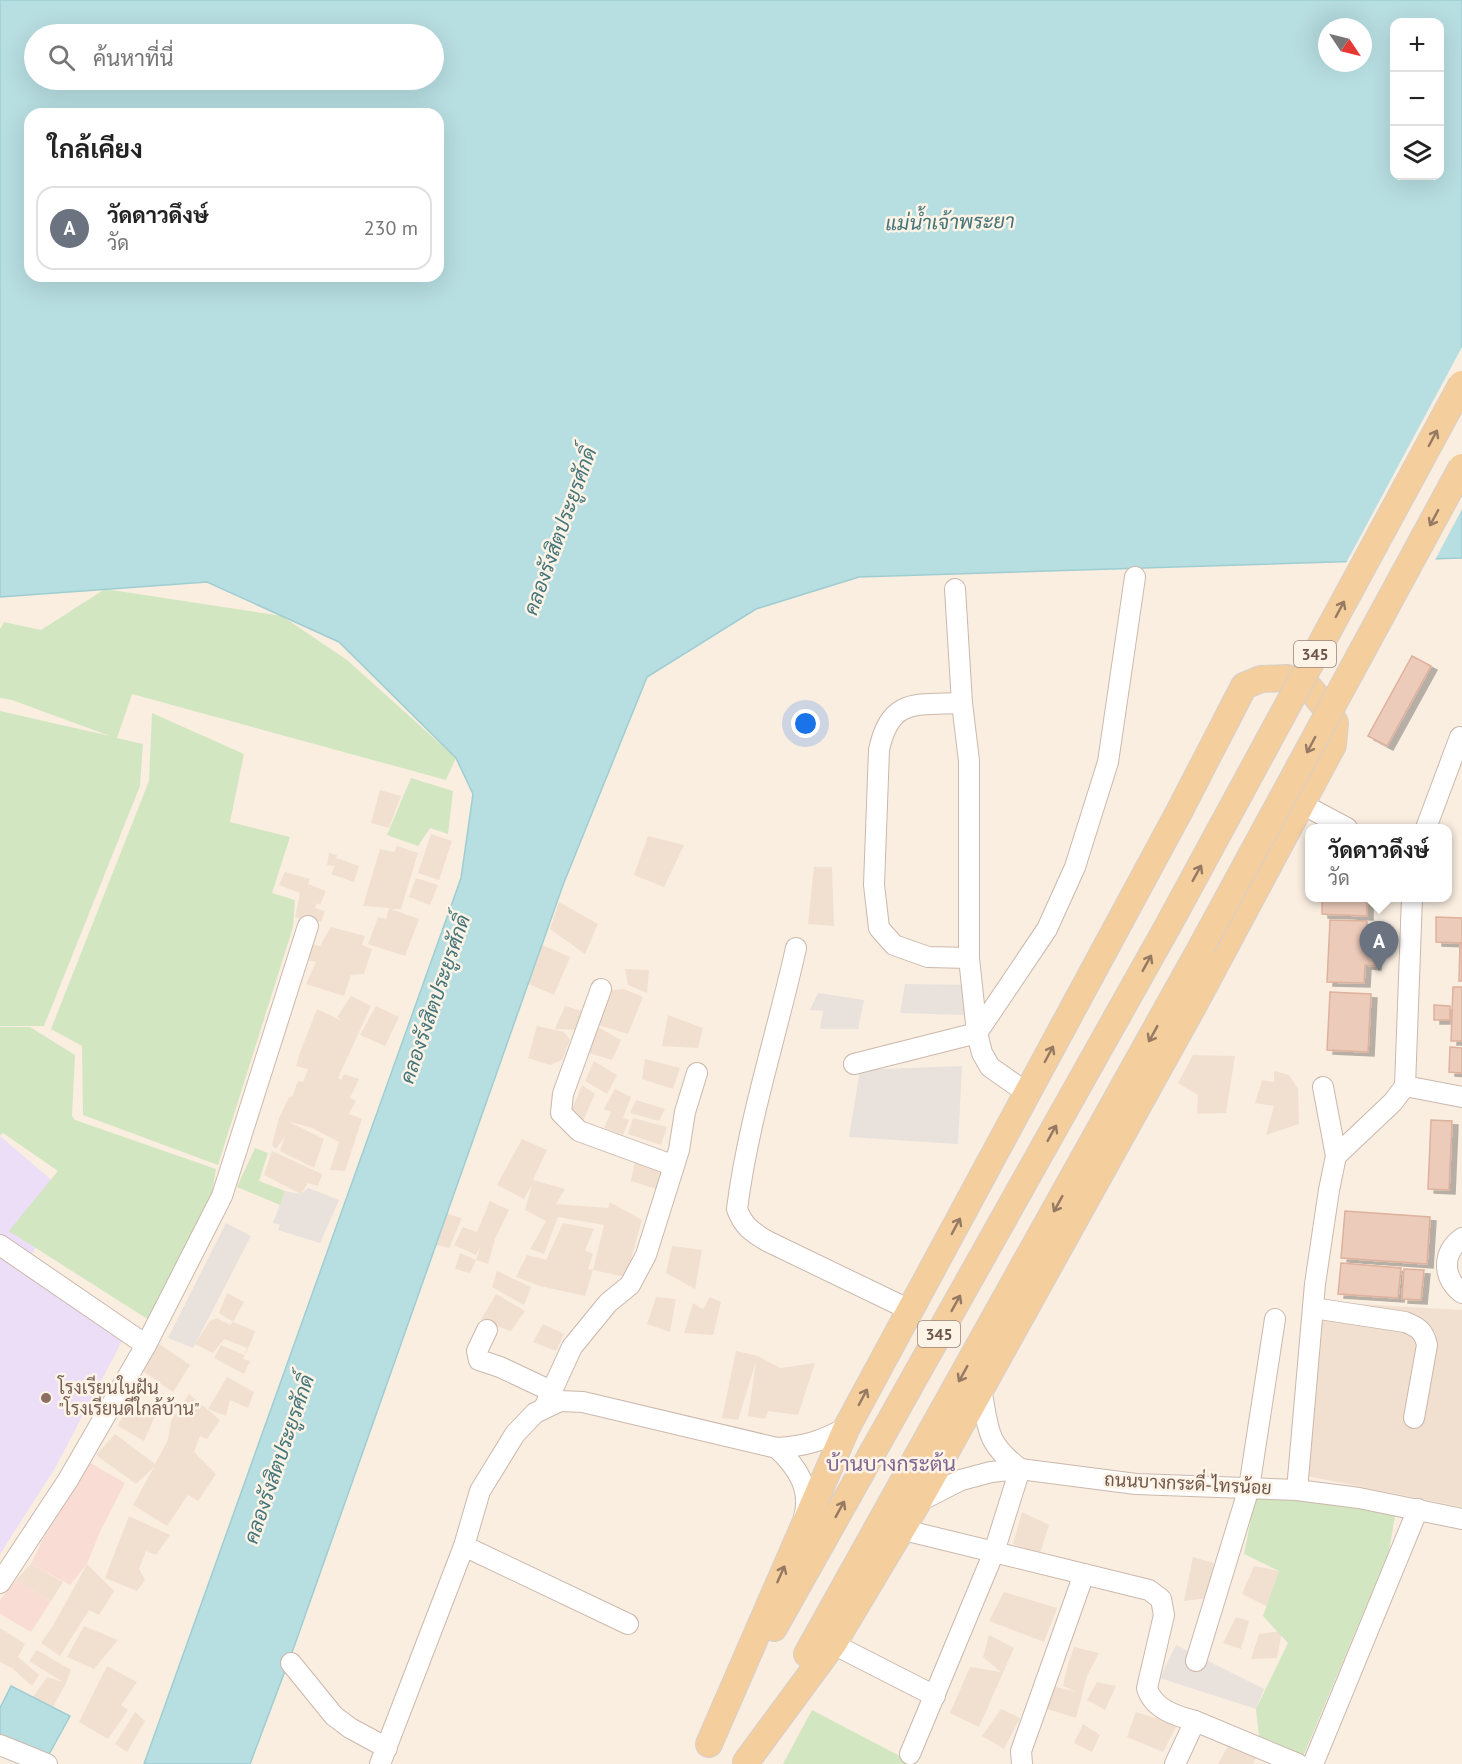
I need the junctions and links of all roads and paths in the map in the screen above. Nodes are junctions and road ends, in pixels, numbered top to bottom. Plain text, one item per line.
1 (1462, 384) edge
2 (1462, 467) edge
3 (1135, 577) dead end
4 (955, 589) dead end
5 (962, 703) junction
6 (1460, 737) dead end
7 (1302, 804) junction
8 (1340, 824) edge
9 (1427, 824) edge
10 (1412, 902) edge
11 (308, 926) dead end
12 (796, 948) dead end
13 (969, 958) junction
14 (601, 989) dead end
15 (977, 1033) junction
16 (854, 1064) dead end
17 (697, 1073) dead end
18 (1406, 1086) junction
19 (1323, 1087) dead end
20 (1028, 1093) junction
21 (1462, 1098) edge
22 (1336, 1156) junction
23 (672, 1165) junction
24 (1462, 1238) edge
25 (0, 1245) edge
26 (1462, 1293) edge
27 (1313, 1308) junction
28 (910, 1310) junction
29 (1275, 1319) dead end
30 (487, 1330) dead end
31 (146, 1345) junction
32 (981, 1388) junction
33 (548, 1399) junction
34 (1414, 1418) dead end
35 (847, 1427) junction
36 (777, 1448) junction
37 (1020, 1469) junction
38 (1249, 1488) junction
39 (1297, 1490) junction
40 (918, 1502) junction
41 (1418, 1509) junction
42 (1462, 1519) edge
43 (900, 1529) junction
44 (798, 1536) junction
45 (464, 1546) junction
46 (994, 1552) junction
47 (1084, 1574) junction
48 (0, 1583) edge
49 (628, 1624) dead end
50 (832, 1644) junction
51 (1196, 1661) dead end
52 (291, 1664) dead end
53 (935, 1696) junction
54 (1195, 1721) junction
55 (0, 1745) edge
56 (703, 1754) edge
57 (910, 1754) dead end
58 (383, 1756) edge
59 (746, 1763) edge
60 (47, 1764) edge
61 (1022, 1764) edge
62 (1174, 1764) edge
63 (1298, 1764) edge
64 (1313, 1764) edge

56 -> 1 main road, 345, bridge
2 -> 59 main road, 345, bridge
3 - 15 street
4 - 5 street
5 - 13 street
5 - 13 street
6 - 9 street
7 - 8 street
20 -> 7 main road
7 - 32 main road
10 - 18 street
11 - 31 street
12 - 28 street
13 - 15 street
14 - 23 street
15 - 16 street
15 - 20 street
17 - 23 street
18 - 21 street
18 - 22 street
19 - 22 street
28 -> 20 main road
22 - 27 street
23 - 33 street
24 - 26 street
25 - 31 street
27 - 34 street
27 - 39 street
35 -> 28 main road
29 - 38 street
30 - 33 street
31 - 48 street
32 - 37 street
32 - 40 main road
33 - 36 street
33 - 45 street
35 - 36 street
35 - 44 main road
36 - 44 street
37 - 38 street, ถนนบางกระดี่-ไทรน้อย
37 - 40 street, ถนนบางกระดี่-ไทรน้อย
37 - 46 street
38 - 39 street, ถนนบางกระดี่-ไทรน้อย
38 - 51 street
39 - 41 street, ถนนบางกระดี่-ไทรน้อย
40 - 43 main road
41 - 42 street, ถนนบางกระดี่-ไทรน้อย
41 - 64 street
43 - 46 street
43 - 50 main road
56 -> 44 main road
45 - 49 street
45 - 58 street
46 - 47 street
46 - 53 street
47 - 54 street
47 - 61 street
50 - 53 street
50 - 59 main road
52 - 58 street
53 - 57 street
54 - 62 street
54 - 63 street
55 - 60 street

